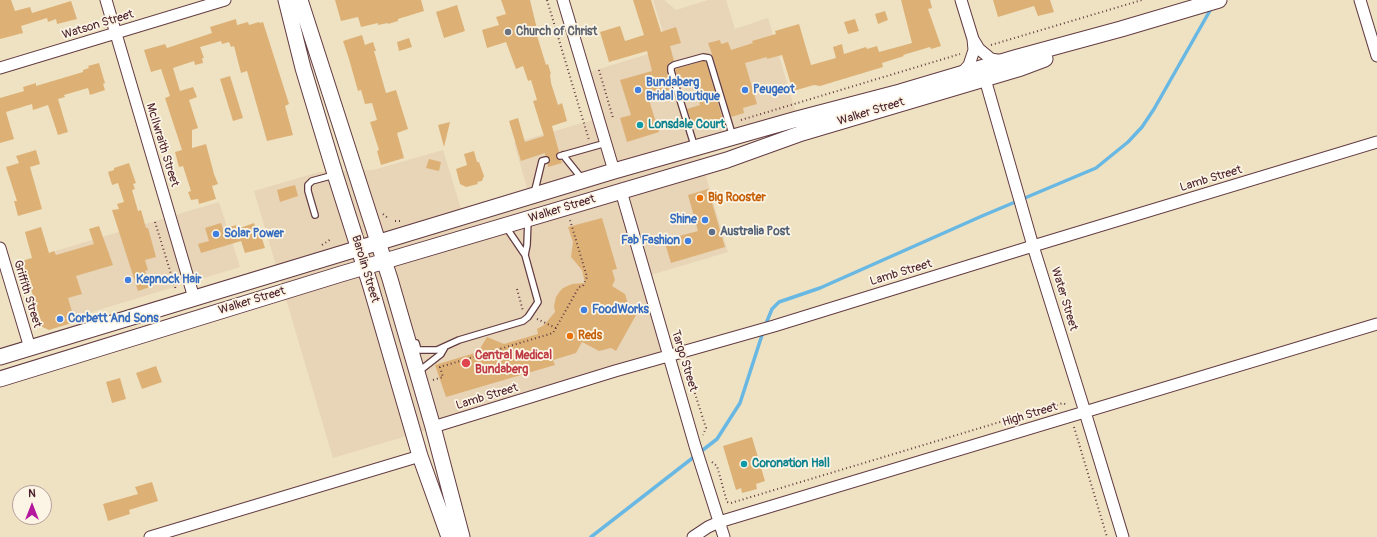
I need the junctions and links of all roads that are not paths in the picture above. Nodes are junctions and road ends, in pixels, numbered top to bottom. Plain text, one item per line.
1 (106, 0) edge
2 (225, 0) edge
3 (286, 0) edge
4 (300, 0) edge
5 (562, 0) edge
6 (961, 0) edge
7 (1219, 0) edge
8 (1360, 0) edge
9 (1121, 29) junction
10 (116, 34) junction
11 (973, 39) junction
12 (1377, 56) edge
13 (1006, 61) junction
14 (0, 68) edge
15 (983, 74) junction
16 (960, 75) junction
17 (731, 130) junction
18 (1377, 142) edge
19 (606, 143) junction
20 (695, 149) junction
21 (546, 160) dead end
22 (701, 167) junction
23 (614, 171) junction
24 (335, 174) junction
25 (583, 181) junction
26 (621, 191) junction
27 (528, 198) junction
28 (315, 215) dead end
29 (528, 219) junction
30 (505, 226) junction
31 (378, 243) junction
32 (1033, 246) junction
33 (0, 248) edge
34 (358, 248) junction
35 (526, 255) junction
36 (384, 262) junction
37 (364, 267) junction
38 (194, 298) junction
39 (398, 308) junction
40 (1377, 324) edge
41 (411, 326) dead end
42 (414, 338) dead end
43 (445, 347) junction
44 (30, 348) junction
45 (669, 356) junction
46 (0, 357) edge
47 (417, 373) junction
48 (0, 379) edge
49 (1085, 412) junction
50 (433, 427) junction
51 (420, 456) junction
52 (442, 515) junction
53 (719, 522) junction
54 (150, 537) edge
55 (449, 537) edge
56 (462, 537) edge
57 (693, 537) edge
58 (724, 537) edge
59 (1123, 537) edge

1 - 10 street, McIlwraith Street
2 - 10 street, Watson Street
3 - 24 main road, Barolin Street
4 - 31 main road, Barolin Street
5 - 19 street
6 - 11 street
7 - 9 main road, Walker Street
8 - 12 street
9 - 13 main road, Walker Street
9 - 15 main road, Walker Street
10 - 14 street, Watson Street
10 - 38 street, McIlwraith Street
11 - 13 street
11 - 16 street
13 - 15 main road, Walker Street
15 - 16 main road, Walker Street
15 - 22 main road, Walker Street
15 - 32 street, Water Street
16 - 17 main road, Walker Street
17 - 20 main road, Walker Street
17 - 20 lane
18 - 32 street, Lamb Street
19 - 23 street
19 - 25 lane
20 - 23 main road, Walker Street
21 - 27 lane
22 - 23 main road
22 - 26 main road, Walker Street
23 - 25 main road, Walker Street
24 - 28 lane
24 - 34 main road, Barolin Street
25 - 27 main road, Walker Street
26 - 27 main road
26 - 29 main road, Walker Street
26 - 45 street, Targo Street
27 - 31 main road, Walker Street
29 - 30 main road, Walker Street
29 - 35 lane
30 - 35 lane
30 - 36 main road, Walker Street
31 - 34 main road, Walker Street
31 - 36 main road, Barolin Street
32 - 45 street, Lamb Street
32 - 49 street, Water Street
33 - 44 street, Griffith Street
34 - 37 main road, Barolin Street
34 - 38 main road, Walker Street
35 - 43 lane
36 - 37 main road, Walker Street
36 - 39 main road, Barolin Street
37 - 48 main road, Walker Street
37 - 51 main road, Barolin Street
38 - 44 main road, Walker Street
39 - 41 lane
39 - 47 main road, Barolin Street
40 - 49 street, High Street
42 - 43 lane
43 - 47 lane
44 - 46 main road, Walker Street
45 - 50 street, Lamb Street
45 - 53 street, Targo Street
47 - 50 main road, Barolin Street
49 - 53 street, High Street
49 - 59 street, Water Street
50 - 52 main road
50 - 56 main road, Barolin Street
51 - 52 main road, Barolin Street
51 - 54 street
52 - 55 main road, Barolin Street
53 - 57 street, High Street
53 - 58 street, Targo Street

